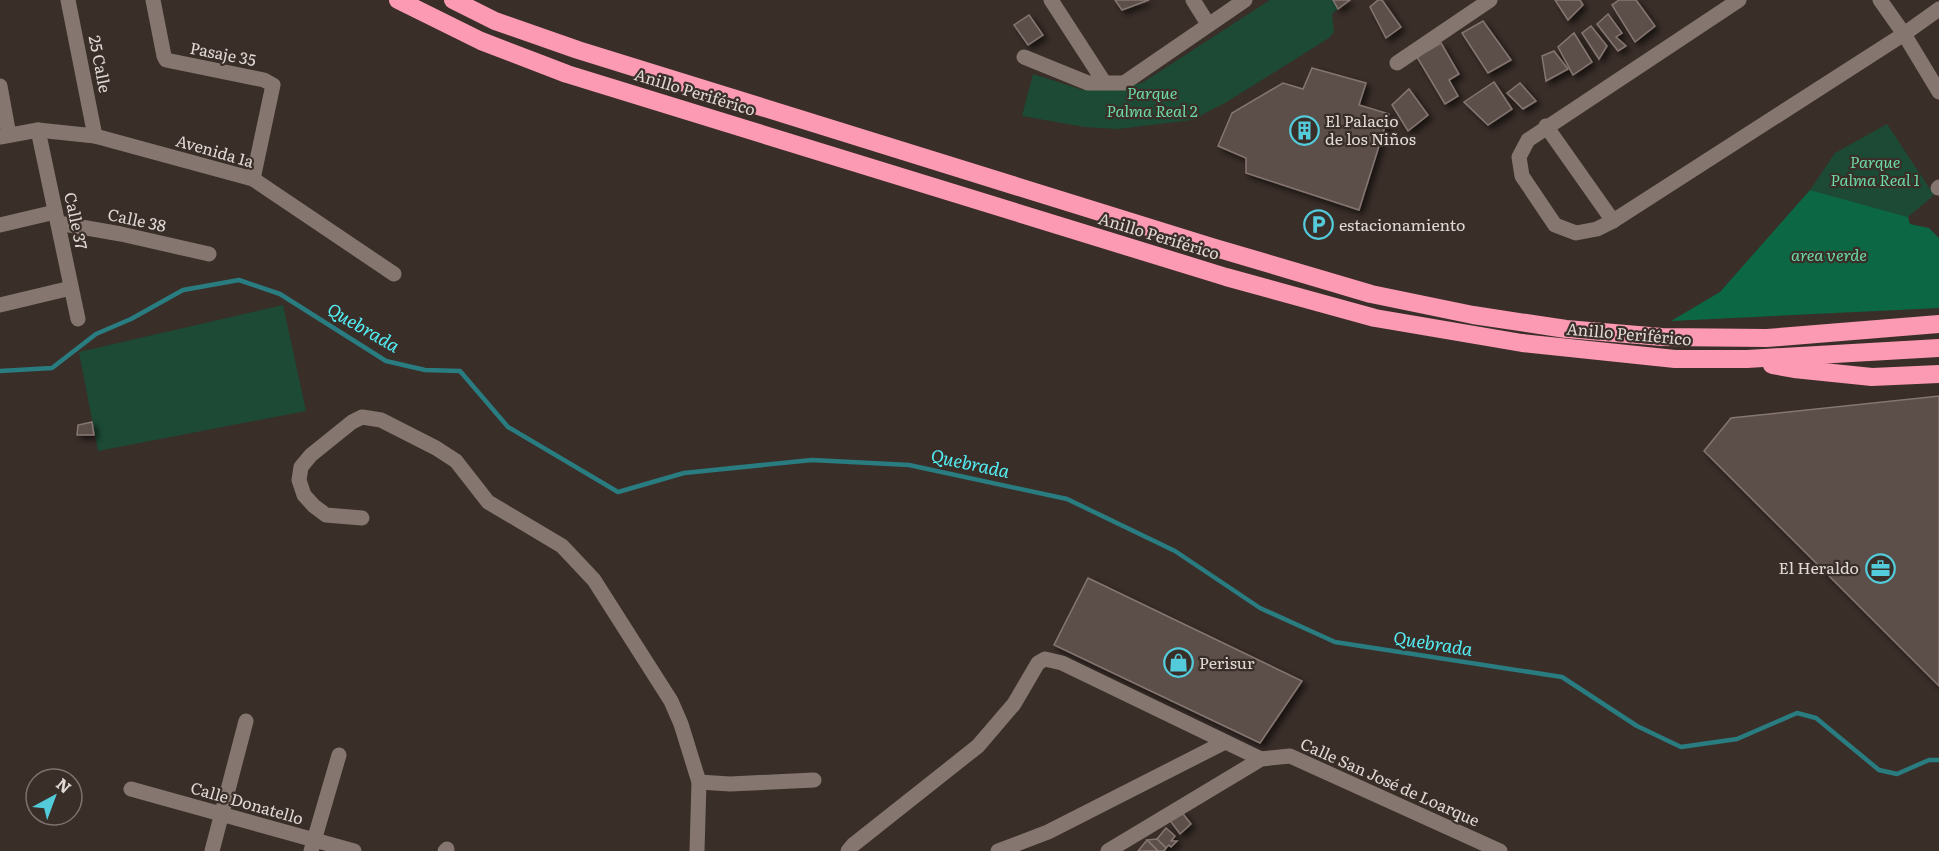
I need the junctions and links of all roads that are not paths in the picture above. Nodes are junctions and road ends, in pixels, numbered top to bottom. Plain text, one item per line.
1 (68, 0) edge
2 (153, 0) edge
3 (398, 0) edge
4 (453, 0) edge
5 (1051, 0) edge
6 (1193, 0) edge
7 (1245, 0) edge
8 (1490, 0) edge
9 (1739, 0) edge
10 (1880, 0) edge
11 (1939, 9) edge
12 (1208, 24) junction
13 (1904, 34) junction
14 (1024, 57) dead end
15 (1397, 63) dead end
16 (1104, 82) junction
17 (0, 86) edge
18 (1939, 92) edge
19 (1546, 126) junction
20 (38, 130) junction
21 (4, 136) edge
22 (95, 136) junction
23 (254, 179) junction
24 (56, 218) junction
25 (1612, 221) junction
26 (0, 225) edge
27 (209, 254) dead end
28 (394, 274) dead end
29 (71, 288) junction
30 (0, 305) edge
31 (78, 319) dead end
32 (1939, 324) edge
33 (1939, 348) edge
34 (1747, 360) junction
35 (1939, 374) edge
36 (362, 518) dead end
37 (246, 721) dead end
38 (1225, 742) junction
39 (339, 756) dead end
40 (1261, 759) junction
41 (814, 780) dead end
42 (699, 782) junction
43 (131, 789) dead end
44 (223, 814) junction
45 (1126, 844) edge
46 (312, 846) edge
47 (212, 851) edge
48 (354, 851) edge
49 (697, 851) edge
50 (848, 851) edge
51 (998, 851) edge
52 (1108, 851) edge
53 (1500, 851) edge

1 - 22 street, 25 Calle
2 - 23 street, Pasaje 35
3 - 34 highway, Anillo Periférico
4 - 32 highway, Anillo Periférico
5 - 16 street
6 - 12 street
7 - 12 street
8 - 15 street
9 - 19 street
10 - 13 street
11 - 13 street
12 - 16 street
13 - 18 street
13 - 25 street
14 - 16 street
17 - 21 street
19 - 25 street
19 - 25 street
20 - 21 street, Avenida 1a
20 - 22 street, Avenida 1a
20 - 24 street, Calle 37
22 - 23 street, Avenida 1a
23 - 28 street, Avenida 1a
24 - 26 street
24 - 27 street, Calle 38
24 - 29 street, Calle 37
29 - 30 street
29 - 31 street, Calle 37
33 - 34 highway, Anillo Periférico
34 - 35 highway
36 - 42 street
37 - 44 street
38 - 40 street
38 - 50 street
38 - 51 street
39 - 46 street
40 - 45 street, Calle San José de Loarque
40 - 53 street, Calle San José de Loarque
41 - 42 street
42 - 49 street
43 - 44 street, Calle Donatello
44 - 46 street, Calle Donatello
44 - 47 street
45 - 52 street, Calle San José de Loarque
46 - 48 street, Calle Donatello

